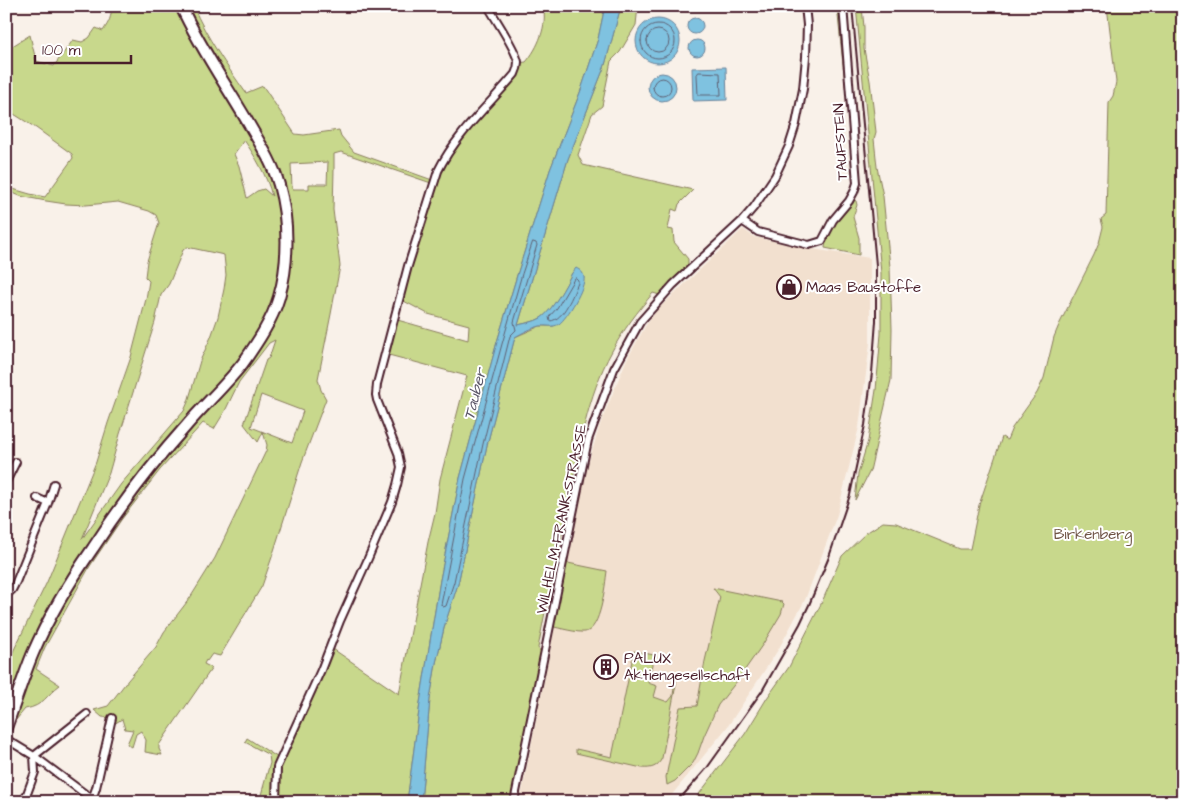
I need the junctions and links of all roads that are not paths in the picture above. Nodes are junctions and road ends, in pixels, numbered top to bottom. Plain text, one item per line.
1 (181, 6) edge
2 (488, 6) edge
3 (805, 6) edge
4 (843, 6) edge
5 (742, 221) junction
6 (16, 462) dead end
7 (7, 480) edge
8 (54, 484) dead end
9 (37, 498) dead end
10 (48, 503) junction
11 (6, 595) edge
12 (87, 714) dead end
13 (112, 718) dead end
14 (6, 728) edge
15 (6, 739) edge
16 (34, 756) junction
17 (91, 801) edge
18 (24, 802) edge
19 (276, 802) edge
20 (514, 802) edge

1 - 14 main road
2 - 19 street
3 - 5 street, WILHELM-FRANK-STRASSE
4 - 5 street, TAUFSTEIN
5 - 20 street, WILHELM-FRANK-STRASSE
6 - 7 street
8 - 10 street
9 - 10 street
10 - 11 street
12 - 16 street
13 - 17 street
15 - 16 street
16 - 17 street
16 - 18 street

